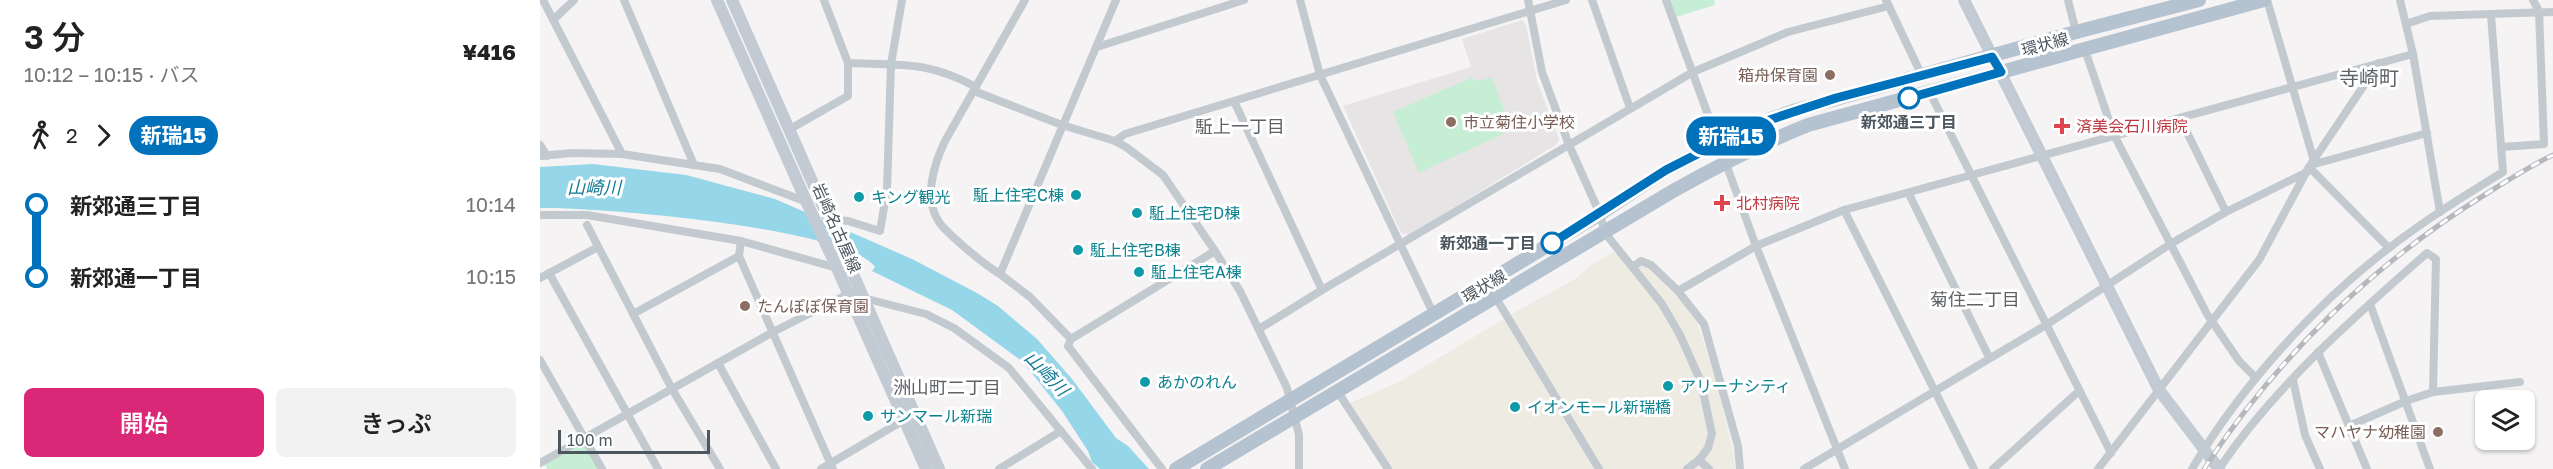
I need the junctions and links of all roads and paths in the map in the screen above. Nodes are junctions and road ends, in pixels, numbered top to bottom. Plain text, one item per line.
1 (543, 0) edge
2 (574, 0) edge
3 (624, 0) edge
4 (717, 0) edge
5 (732, 0) edge
6 (824, 0) edge
7 (902, 0) edge
8 (1025, 0) edge
9 (1116, 0) edge
10 (1244, 0) edge
11 (1300, 0) edge
12 (1528, 0) edge
13 (1592, 0) edge
14 (1666, 0) edge
15 (1964, 0) edge
16 (2068, 0) edge
17 (2199, 0) edge
18 (2265, 0) edge
19 (2400, 0) edge
20 (2533, 0) edge
21 (1561, 1) edge
22 (1887, 3) edge
23 (1529, 11) junction
24 (2539, 11) junction
25 (2553, 12) edge
26 (2491, 15) junction
27 (552, 20) junction
28 (2406, 24) junction
29 (2076, 32) junction
30 (1096, 47) junction
31 (2085, 50) junction
32 (2413, 54) junction
33 (1992, 57) junction
34 (848, 63) junction
35 (2379, 63) junction
36 (891, 64) junction
37 (1693, 72) junction
38 (2001, 72) junction
39 (1320, 75) junction
40 (1922, 76) junction
41 (2291, 86) junction
42 (975, 89) junction
43 (1930, 93) junction
44 (1234, 101) junction
45 (1630, 108) junction
46 (2180, 118) junction
47 (1062, 124) junction
48 (790, 129) junction
49 (2427, 133) junction
50 (2114, 135) junction
51 (1115, 141) junction
52 (1718, 142) junction
53 (540, 145) edge
54 (1569, 145) junction
55 (2501, 147) junction
56 (622, 154) junction
57 (2042, 154) junction
58 (543, 156) edge
59 (1725, 161) junction
60 (694, 165) junction
61 (2310, 166) junction
62 (1971, 176) junction
63 (1909, 194) junction
64 (807, 202) junction
65 (1844, 210) junction
66 (2226, 212) junction
67 (2440, 212) junction
68 (1600, 214) junction
69 (540, 215) edge
70 (830, 219) junction
71 (587, 225) dead end
72 (1605, 233) junction
73 (741, 241) junction
74 (1401, 243) junction
75 (2172, 243) junction
76 (1756, 246) junction
77 (598, 247) junction
78 (2389, 248) junction
79 (1215, 251) junction
80 (739, 256) junction
81 (1634, 266) junction
82 (837, 268) junction
83 (549, 273) junction
84 (1000, 274) junction
85 (540, 278) edge
86 (2106, 284) junction
87 (1322, 290) junction
88 (1678, 291) junction
89 (848, 294) junction
90 (864, 297) junction
91 (1496, 298) junction
92 (2370, 304) junction
93 (633, 314) junction
94 (1434, 315) junction
95 (2212, 321) junction
96 (2046, 324) junction
97 (1259, 329) junction
98 (773, 332) junction
99 (1071, 339) junction
100 (2318, 352) junction
101 (1989, 357) junction
102 (540, 360) edge
103 (718, 363) junction
104 (2256, 378) junction
105 (2293, 380) junction
106 (2520, 382) dead end
107 (672, 389) junction
108 (1934, 390) junction
109 (2159, 390) junction
110 (2079, 391) junction
111 (1338, 392) junction
112 (2433, 392) junction
113 (1290, 401) junction
114 (2406, 401) junction
115 (627, 414) junction
116 (1293, 418) junction
117 (904, 420) junction
118 (2349, 426) junction
119 (1061, 431) junction
120 (584, 438) junction
121 (1838, 449) junction
122 (2204, 449) junction
123 (2111, 453) junction
124 (1698, 460) junction
125 (540, 466) edge
126 (832, 466) edge
127 (602, 469) edge
128 (658, 469) edge
129 (720, 469) edge
130 (776, 469) edge
131 (821, 469) edge
132 (926, 469) edge
133 (939, 469) edge
134 (999, 469) edge
135 (1092, 469) edge
136 (1162, 469) edge
137 (1176, 469) edge
138 (1208, 469) edge
139 (1299, 469) edge
140 (1388, 469) edge
141 (1599, 469) edge
142 (1687, 469) edge
143 (1709, 469) edge
144 (1740, 469) edge
145 (1804, 469) edge
146 (1845, 469) edge
147 (1974, 469) edge
148 (1993, 469) edge
149 (2098, 469) edge
150 (2192, 469) edge
151 (2219, 469) edge
152 (2320, 469) edge
153 (2367, 469) edge
154 (2430, 469) edge

1 - 27 street
2 - 27 street
3 - 60 street
4 - 64 main road, 岩崎名古屋線
5 - 48 main road, 岩崎名古屋線
6 - 34 street
7 - 36 street
8 - 42 street
9 - 30 street
10 - 30 street
11 - 39 street
12 - 23 street
13 - 45 street
14 - 37 street
15 - 33 main road
16 - 29 street
17 - 29 main road, 環状線
18 - 31 main road, 環状線
18 - 41 street
19 - 28 street
20 - 24 street
21 - 23 street
22 - 37 street
22 - 40 street
23 - 39 street
23 - 54 street
24 - 25 street
24 - 26 street
24 - 55 street
26 - 28 street
26 - 55 street
27 - 56 street
28 - 32 street
29 - 33 main road, 環状線
30 - 47 street
31 - 38 main road, 環状線
31 - 50 street
32 - 35 street
32 - 49 street
33 - 38 main road
33 - 40 main road, 環状線
34 - 36 street
34 - 48 street
35 - 41 street
35 - 61 street
36 - 42 street
36 - 70 street
37 - 45 street
37 - 52 street
38 - 43 main road, 環状線
38 - 57 main road
39 - 44 street
39 - 74 street
40 - 52 main road, 環状線
41 - 46 street
41 - 61 street
42 - 47 street
42 - 84 street
43 - 59 main road, 環状線
43 - 62 street
44 - 51 street
44 - 87 street
45 - 54 street
46 - 50 street
46 - 66 street
47 - 51 street
47 - 84 street
48 - 70 main road, 岩崎名古屋線
49 - 61 street
49 - 67 street
50 - 57 street
50 - 75 street
51 - 79 street
52 - 68 main road, 環状線
53 - 58 street
54 - 68 street
54 - 74 street
55 - 67 street
56 - 58 street
56 - 60 street
57 - 62 street
57 - 86 main road
59 - 72 main road, 環状線
59 - 76 street
60 - 64 street
61 - 66 street
61 - 78 street
61 - 95 street
62 - 63 street
62 - 96 street
63 - 65 street
63 - 101 street
64 - 82 main road, 岩崎名古屋線, bridge
65 - 76 street
65 - 108 street
66 - 75 street
67 - 78 street
68 - 72 street
68 - 94 main road, 環状線
69 - 73 street
70 - 90 main road, 岩崎名古屋線
71 - 77 street
72 - 81 street
72 - 91 main road, 環状線
73 - 80 street
73 - 82 street
74 - 87 street
74 - 94 street
75 - 86 street
75 - 95 street
76 - 88 street
76 - 121 street
77 - 83 street
77 - 93 street
78 - 104 street
79 - 97 street
79 - 99 street
80 - 93 street
80 - 98 street
81 - 88 street
81 - 124 street
82 - 89 main road, 岩崎名古屋線
83 - 85 street
83 - 115 street
84 - 99 street
86 - 96 street
86 - 109 main road
87 - 97 street
88 - 144 street
89 - 90 street
89 - 98 street
89 - 117 main road, 岩崎名古屋線
90 - 119 street
90 - 133 main road, 岩崎名古屋線
91 - 111 main road, 環状線
91 - 141 street
92 - 100 street
92 - 112 street
92 - 114 street
93 - 107 street
94 - 113 main road, 環状線
95 - 104 street
95 - 109 street
96 - 101 street
96 - 110 street
97 - 113 street
98 - 103 street
98 - 126 street
99 - 136 street
100 - 105 street
100 - 118 street
101 - 108 street
102 - 120 street
103 - 107 street
103 - 130 street
104 - 122 street
105 - 151 street
105 - 152 street
106 - 112 street
107 - 115 street
107 - 129 street
108 - 121 street
108 - 147 street
109 - 122 main road
109 - 123 street
110 - 123 street
110 - 148 street
111 - 116 main road, 環状線
111 - 140 street
112 - 114 street
113 - 116 street
113 - 137 main road, 環状線
114 - 118 street
114 - 154 street
115 - 120 street
115 - 128 street
116 - 138 main road, 環状線
116 - 139 street
117 - 126 street
117 - 132 main road, 岩崎名古屋線
118 - 153 street
119 - 134 street
119 - 135 street
120 - 125 street
120 - 127 street
121 - 145 street
121 - 146 street
122 - 150 street
122 - 151 main road
123 - 149 street
124 - 142 street
124 - 143 street
126 - 131 street

